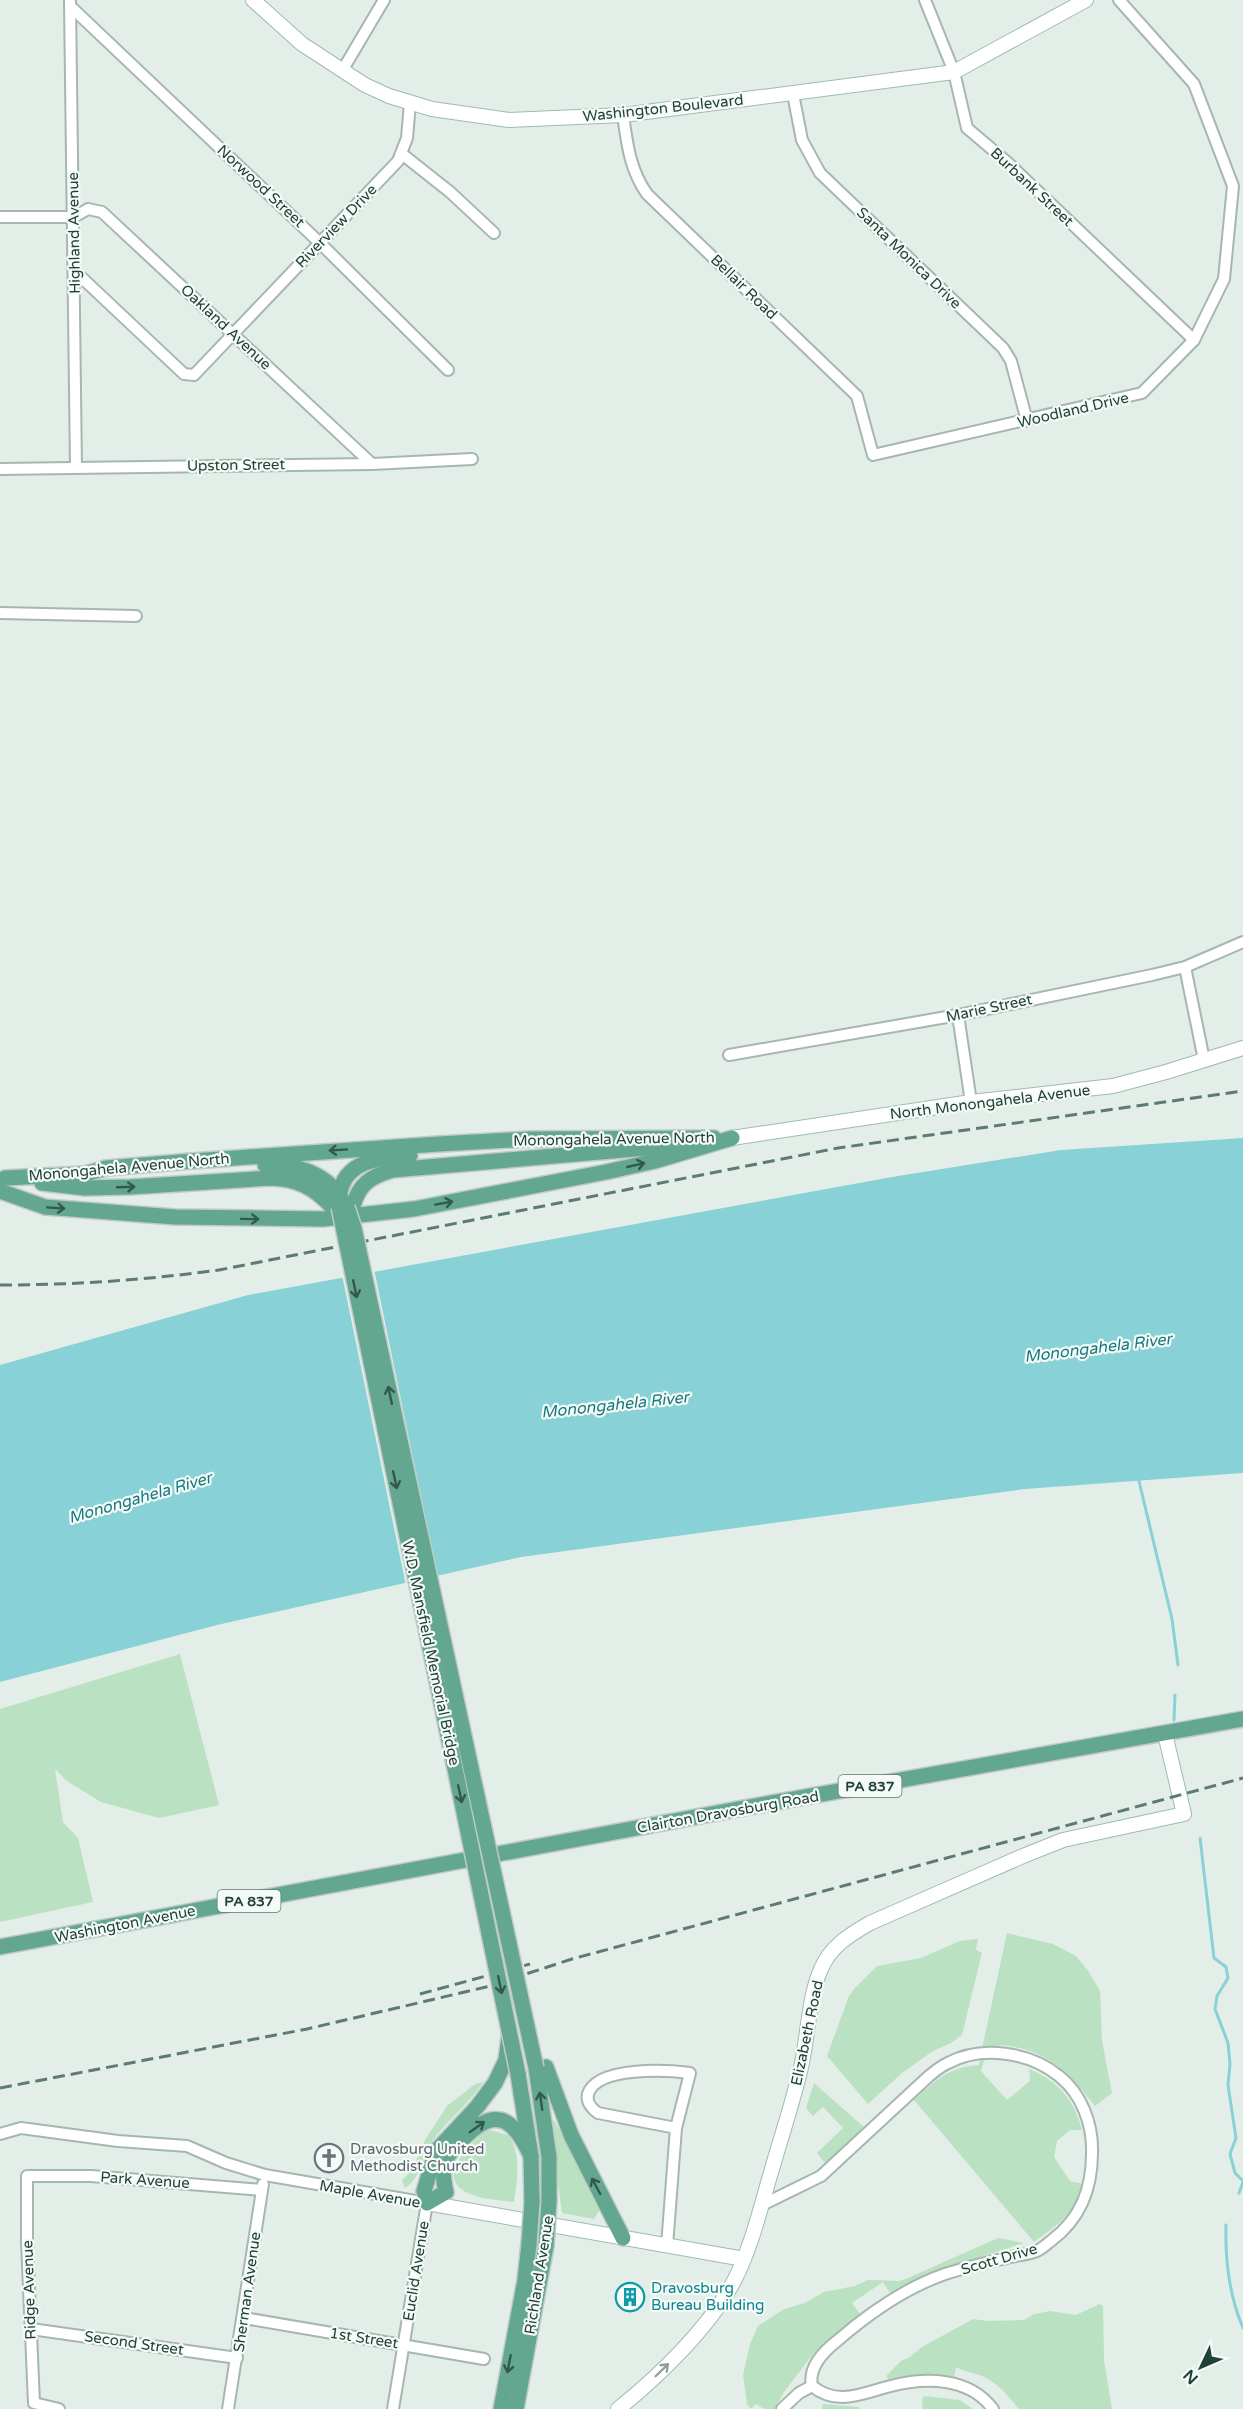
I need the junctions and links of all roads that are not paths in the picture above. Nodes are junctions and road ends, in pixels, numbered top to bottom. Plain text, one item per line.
1 (253, 0) edge
2 (384, 0) edge
3 (925, 0) edge
4 (1086, 0) edge
5 (1119, 0) edge
6 (70, 3) edge
7 (342, 71) junction
8 (954, 72) junction
9 (793, 94) junction
10 (410, 103) junction
11 (623, 115) junction
12 (402, 154) junction
13 (0, 217) edge
14 (74, 217) junction
15 (494, 233) dead end
16 (320, 243) junction
17 (74, 273) junction
18 (234, 335) junction
19 (1194, 340) junction
20 (448, 370) dead end
21 (1027, 421) junction
22 (873, 455) joint
23 (472, 459) dead end
24 (372, 464) junction
25 (76, 467) junction
26 (0, 469) edge
27 (0, 613) edge
28 (136, 616) dead end
29 (1243, 942) edge
30 (1185, 967) junction
31 (958, 1015) junction
32 (1243, 1048) edge
33 (729, 1055) dead end
34 (1204, 1060) junction
35 (971, 1102) junction
36 (732, 1138) junction
37 (619, 1139) junction
38 (85, 1174) junction
39 (2, 1182) edge
40 (342, 1204) junction
41 (348, 1230) junction
42 (1243, 1719) edge
43 (1165, 1734) junction
44 (492, 1851) junction
45 (0, 1947) edge
46 (510, 2031) junction
47 (541, 2068) junction
48 (518, 2074) joint
49 (676, 2128) junction
50 (0, 2134) edge
51 (531, 2156) junction
52 (265, 2175) junction
53 (27, 2176) joint
54 (262, 2190) junction
55 (427, 2203) junction
56 (762, 2205) junction
57 (623, 2238) junction
58 (667, 2246) junction
59 (744, 2259) junction
60 (244, 2318) junction
61 (31, 2329) junction
62 (404, 2344) junction
63 (237, 2358) junction
64 (484, 2359) dead end
65 (812, 2386) junction
66 (59, 2409) edge
67 (228, 2409) edge
68 (393, 2409) edge
69 (501, 2409) edge
70 (516, 2409) edge
71 (618, 2409) edge
72 (783, 2409) edge
73 (993, 2409) edge

1 - 7 main road, Washington Boulevard
2 - 7 street
3 - 8 street, Burbank Street
4 - 8 main road, Washington Boulevard
5 - 19 street, Woodland Drive
6 - 14 street, Highland Avenue
6 - 16 street, Norwood Street
7 - 10 main road, Washington Boulevard
8 - 9 main road, Washington Boulevard
8 - 19 street, Burbank Street
9 - 11 main road, Washington Boulevard
9 - 21 street, Santa Monica Drive
10 - 11 main road, Washington Boulevard
10 - 12 street, Riverview Drive
11 - 22 street, Bellair Road
12 - 15 street
12 - 16 street, Riverview Drive
13 - 14 street, Oakland Avenue
14 - 17 street, Highland Avenue
14 - 18 street, Oakland Avenue
16 - 18 street, Riverview Drive
16 - 20 street, Norwood Street
17 - 18 street, Riverview Drive
17 - 25 street, Highland Avenue
18 - 24 street, Oakland Avenue
19 - 21 street, Woodland Drive
21 - 22 street, Woodland Drive
23 - 24 street, Upston Street
24 - 25 street, Upston Street
25 - 26 street, Upston Street
27 - 28 street
29 - 30 street, Marie Street
30 - 31 street, Marie Street
30 - 34 street
31 - 33 street, Marie Street
31 - 35 street
32 - 34 main road, North Monongahela Avenue
34 - 35 main road, North Monongahela Avenue
35 - 36 main road, North Monongahela Avenue
36 - 37 main road, Monongahela Avenue North
39 -> 36 main road, Monongahela Avenue North
36 - 40 main road
37 -> 38 main road, Monongahela Avenue North
37 - 40 main road
38 - 39 main road, Monongahela Avenue North
38 - 40 main road
39 -> 40 main road
40 - 41 main road, bridge
40 - 41 main road, bridge
44 -> 41 main road, W.D. Mansfield Memorial Bridge, bridge
41 -> 46 main road, W.D. Mansfield Memorial Bridge, bridge
42 - 43 main road, Clairton Dravosburg Road / PA 837
43 - 44 main road, Clairton Dravosburg Road / PA 837
43 - 56 main road, Elizabeth Road
44 - 45 main road, Washington Avenue / PA 837
44 - 47 main road, W.D. Mansfield Memorial Bridge, bridge
46 - 48 main road, W.D. Mansfield Memorial Bridge, bridge
46 - 55 main road, bridge
57 -> 47 main road
70 -> 47 main road, Richland Avenue, bridge
48 - 51 main road, Richland Avenue
49 - 49 street
49 - 58 street
50 - 52 street, Maple Avenue
55 -> 51 main road
51 -> 69 main road, Richland Avenue, bridge
52 - 54 street, Sherman Avenue
52 - 55 street, Maple Avenue
53 - 54 street, Park Avenue
53 - 61 street, Ridge Avenue
54 - 60 street, Sherman Avenue
55 - 57 main road, Maple Avenue
55 - 62 street, Euclid Avenue
56 - 59 main road, Elizabeth Road
56 - 65 street, Scott Drive
57 - 58 main road, Maple Avenue
58 - 59 main road, Maple Avenue
71 -> 59 main road, Elizabeth Road
60 - 62 street, 1st Street
60 - 63 street, Sherman Avenue
61 - 63 street, Second Street
61 - 66 street, Ridge Avenue
62 - 64 street, 1st Street
62 - 68 street, Euclid Avenue
63 - 67 street, Sherman Avenue
65 - 72 street
65 - 73 street

